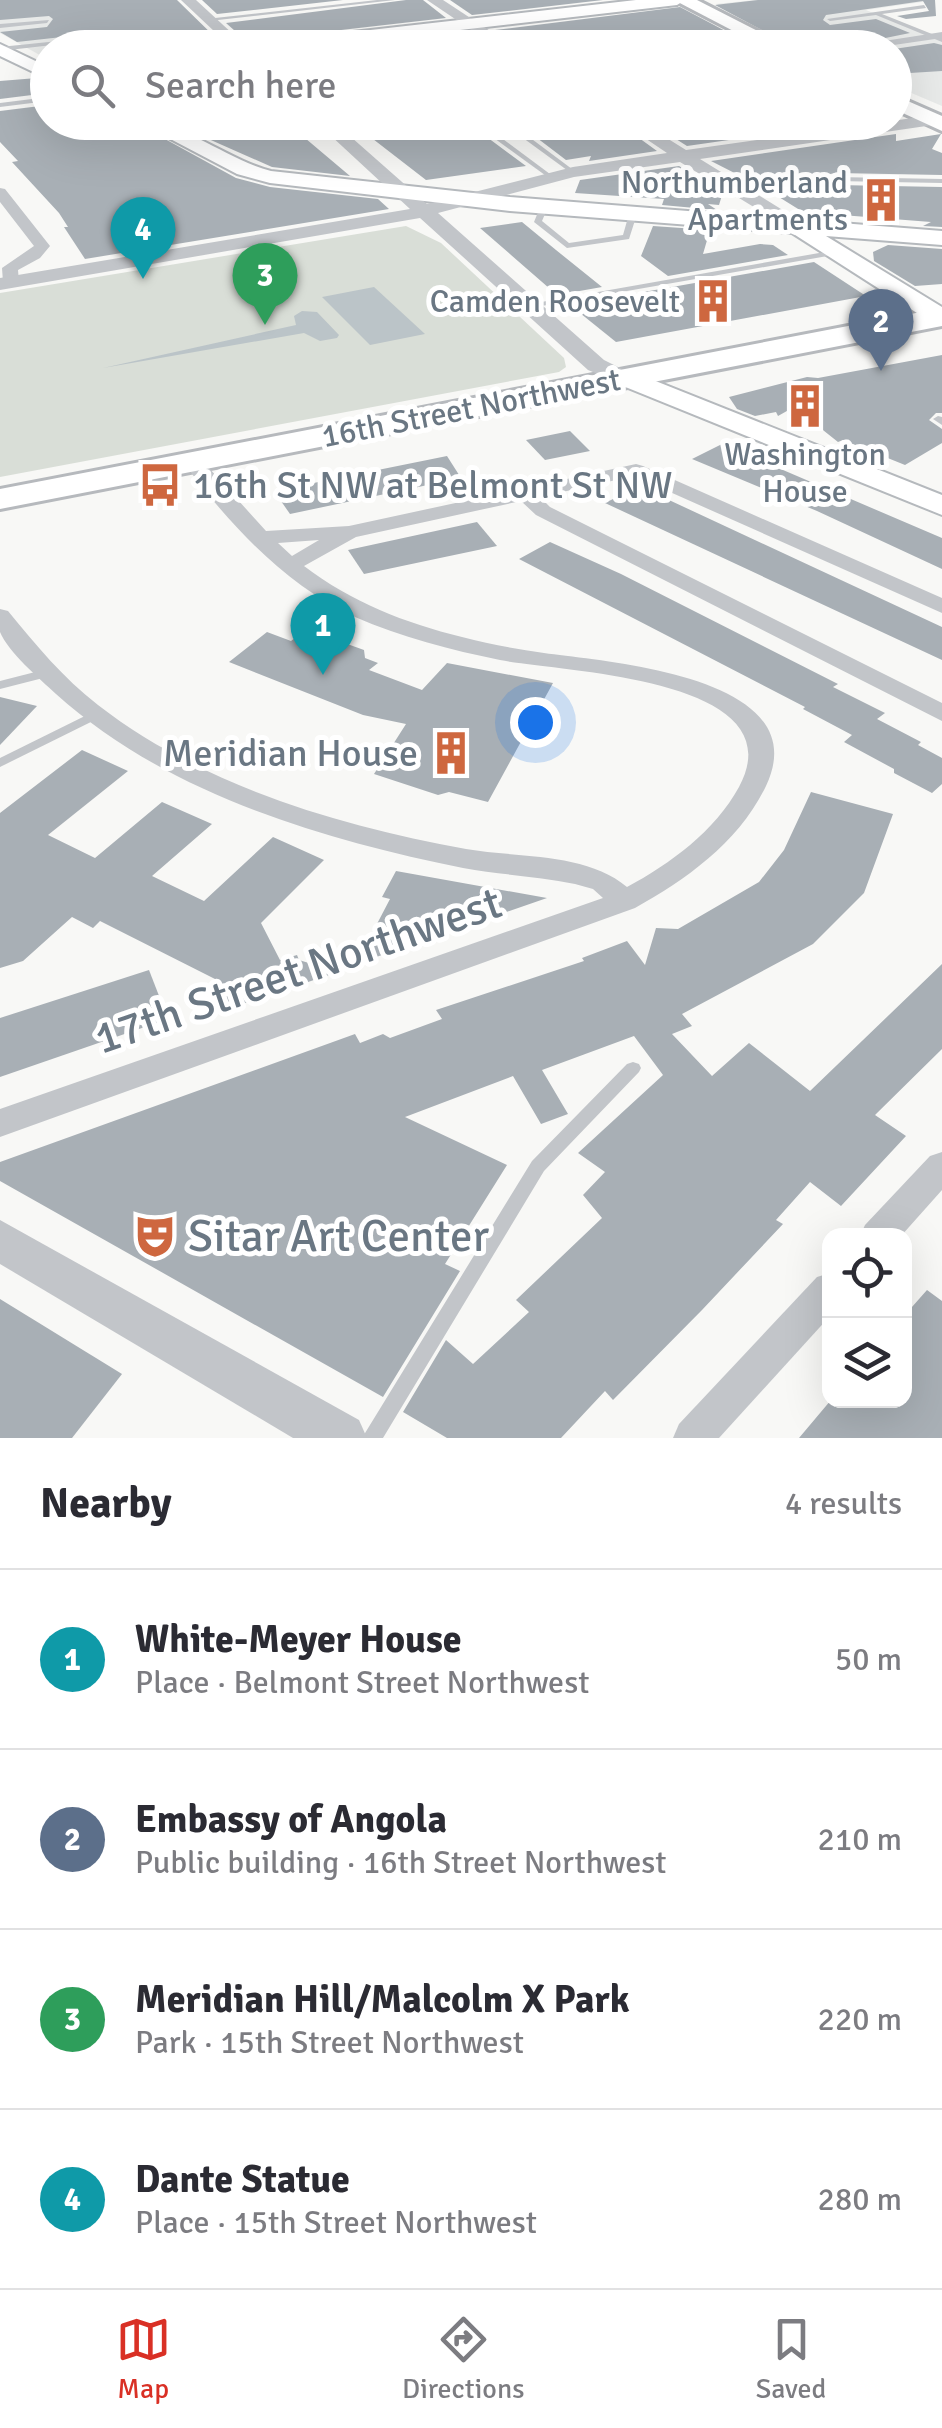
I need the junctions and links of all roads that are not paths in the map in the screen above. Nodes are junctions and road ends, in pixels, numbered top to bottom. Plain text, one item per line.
1 (188, 0) edge
2 (270, 0) edge
3 (392, 0) edge
4 (434, 0) edge
5 (680, 0) edge
6 (360, 2) edge
7 (924, 7) dead end
8 (284, 11) junction
9 (876, 13) junction
10 (209, 19) junction
11 (830, 19) dead end
12 (47, 21) dead end
13 (470, 23) junction
14 (0, 26) edge
15 (221, 30) edge
16 (410, 30) edge
17 (481, 30) edge
18 (744, 30) edge
19 (939, 37) edge
20 (912, 40) edge
21 (30, 46) edge
22 (0, 49) edge
23 (30, 64) edge
24 (4, 72) dead end
25 (30, 72) edge
26 (30, 101) edge
27 (0, 105) edge
28 (912, 109) edge
29 (939, 121) edge
30 (912, 125) edge
31 (184, 140) edge
32 (344, 140) edge
33 (501, 140) edge
34 (529, 140) edge
35 (657, 140) edge
36 (799, 140) edge
37 (682, 156) junction
38 (573, 172) junction
39 (551, 177) junction
40 (942, 181) edge
41 (401, 191) junction
42 (0, 192) edge
43 (742, 193) junction
44 (472, 200) junction
45 (544, 207) junction
46 (424, 212) junction
47 (632, 214) junction
48 (795, 226) junction
49 (942, 238) edge
50 (836, 252) junction
51 (6, 283) edge
52 (530, 306) junction
53 (941, 318) edge
54 (628, 378) junction
55 (193, 462) junction
56 (525, 494) junction
57 (0, 499) edge
58 (942, 506) edge
59 (350, 532) junction
60 (260, 538) junction
61 (289, 566) junction
62 (942, 606) edge
63 (0, 616) edge
64 (47, 673) junction
65 (0, 685) edge
66 (942, 713) edge
67 (97, 714) junction
68 (0, 763) edge
69 (625, 901) junction
70 (633, 1068) dead end
71 (0, 1123) edge
72 (942, 1166) edge
73 (885, 1228) edge
74 (0, 1240) edge
75 (822, 1298) edge
76 (340, 1438) edge
77 (372, 1438) edge
78 (693, 1438) edge

1 - 10 street
2 - 8 lane
3 - 6 lane
4 - 13 street
5 - 13 main road
5 - 18 main road
6 - 8 lane
7 - 9 lane
8 - 10 lane
9 - 11 lane
9 - 19 lane
10 - 15 street
12 - 14 lane
13 - 16 main road
13 - 17 street
19 - 20 street
21 - 22 lane
22 - 23 main road
24 - 25 main road
26 - 27 lane
28 - 29 main road
29 - 30 street
31 - 41 main road
32 - 41 street
33 - 39 lane
34 - 38 lane
35 - 37 street
36 - 37 street
37 - 38 street
37 - 43 street
38 - 39 street
39 - 44 street
40 - 43 lane
41 - 44 main road
41 - 46 street
42 - 51 street
43 - 48 street
44 - 45 main road
44 - 46 street
45 - 47 main road
45 - 47 lane
46 - 51 street
46 - 52 street
47 - 48 main road
48 - 49 main road
48 - 50 main road
50 - 52 lane
50 - 53 main road
52 - 54 street
53 - 54 main road, 16th Street Northwest
54 - 55 main road, 16th Street Northwest
54 - 58 main road
55 - 57 main road, 16th Street Northwest
55 - 60 street, 17th Street Northwest
56 - 59 street
56 - 62 street
56 - 66 street
59 - 60 street
59 - 61 street
60 - 61 street, 17th Street Northwest
61 - 69 street, 17th Street Northwest
63 - 64 street
64 - 65 lane
64 - 67 street
67 - 68 lane
67 - 69 street
69 - 71 street, 17th Street Northwest
70 - 77 lane
72 - 73 street
74 - 76 street
75 - 78 street

